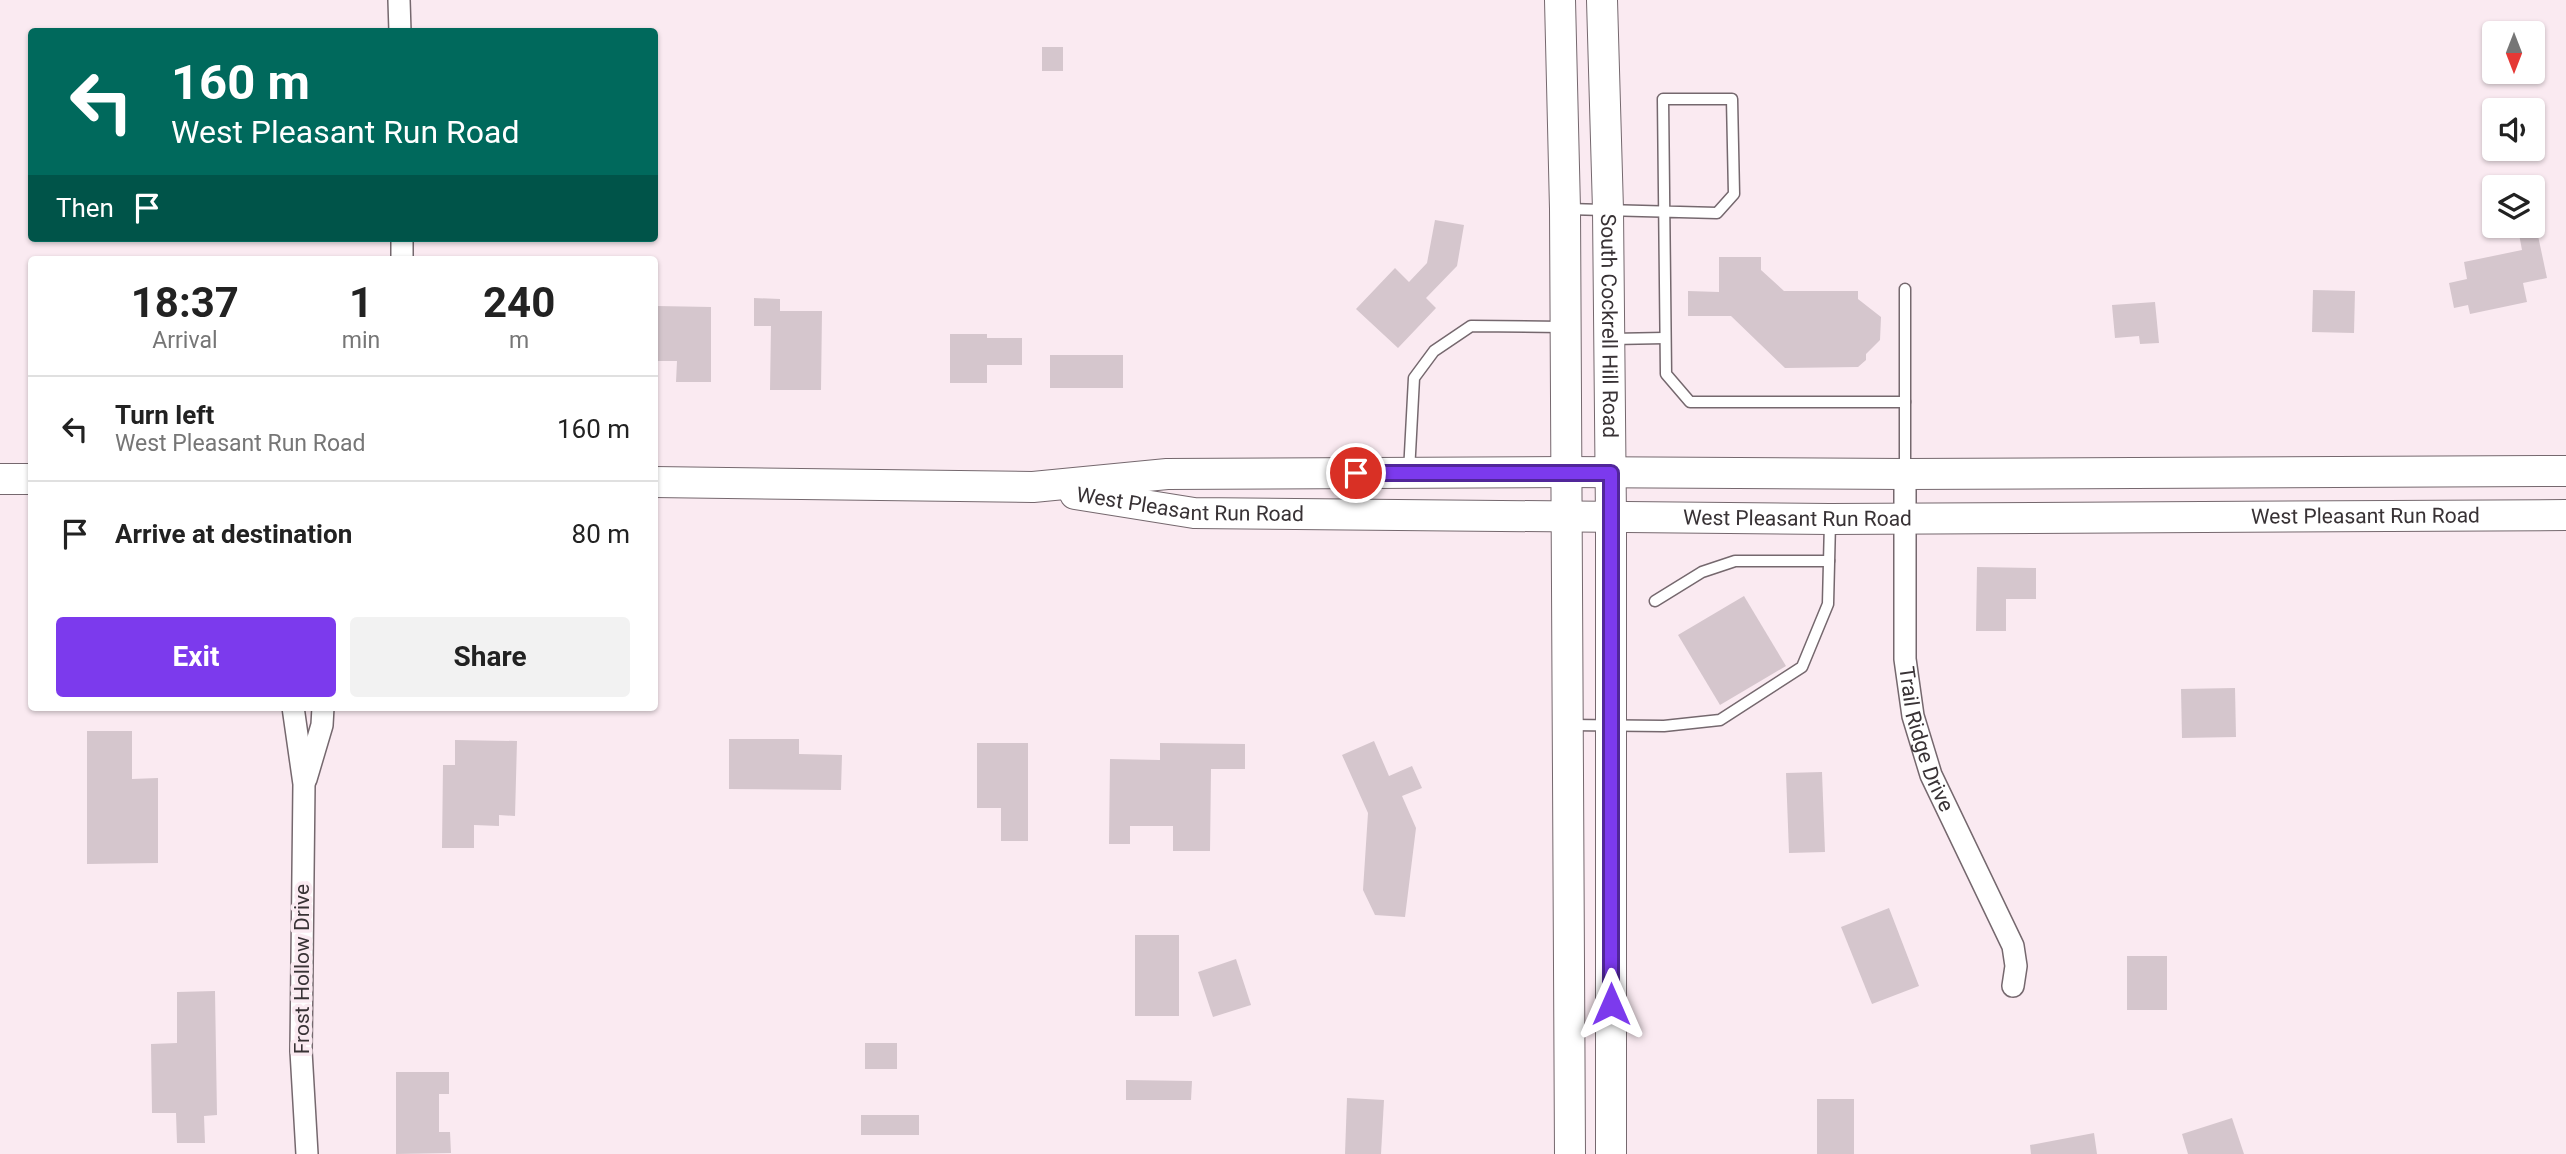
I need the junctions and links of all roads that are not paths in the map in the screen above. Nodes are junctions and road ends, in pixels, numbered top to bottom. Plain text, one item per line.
1 (400, 0) edge
2 (1560, 0) edge
3 (1602, 0) edge
4 (400, 28) edge
5 (1565, 209) junction
6 (1608, 210) junction
7 (1664, 212) junction
8 (1905, 289) dead end
9 (1565, 327) junction
10 (1665, 338) junction
11 (1609, 339) junction
12 (1905, 402) junction
13 (2566, 471) edge
14 (1566, 472) junction
15 (1409, 473) junction
16 (1611, 473) junction
17 (1905, 474) junction
18 (0, 479) edge
19 (28, 479) edge
20 (658, 482) edge
21 (1033, 487) junction
22 (2566, 515) edge
23 (1566, 518) junction
24 (1611, 519) junction
25 (1830, 519) junction
26 (1906, 519) junction
27 (1829, 561) junction
28 (1655, 601) dead end
29 (294, 711) edge
30 (323, 711) edge
31 (1567, 724) junction
32 (1610, 725) junction
33 (304, 784) junction
34 (2013, 986) dead end
35 (307, 1154) edge
36 (1570, 1154) edge
37 (1611, 1154) edge

1 - 4 street
2 - 5 main road, South Cockrell Hill Road
3 - 6 main road, South Cockrell Hill Road
5 - 6 lane
5 - 9 main road, South Cockrell Hill Road
6 - 7 lane
6 - 11 main road, South Cockrell Hill Road
7 - 7 lane
7 - 10 lane
8 - 12 lane
9 - 14 main road, South Cockrell Hill Road
9 - 15 lane
10 - 11 lane
10 - 12 lane
11 - 16 main road, South Cockrell Hill Road
12 - 17 lane
13 - 17 main road, West Pleasant Run Road
14 - 15 main road, West Pleasant Run Road
14 - 16 main road, West Pleasant Run Road
14 - 23 main road, South Cockrell Hill Road
15 - 21 main road, West Pleasant Run Road
16 - 17 main road, West Pleasant Run Road
16 - 24 main road, South Cockrell Hill Road
17 - 26 street, Trail Ridge Drive
18 - 19 main road
20 - 21 main road, West Pleasant Run Road
21 - 23 main road, West Pleasant Run Road
22 - 26 main road, West Pleasant Run Road
23 - 24 main road, West Pleasant Run Road
23 - 31 main road, South Cockrell Hill Road
24 - 25 main road, West Pleasant Run Road
24 - 32 main road, South Cockrell Hill Road
25 - 26 main road, West Pleasant Run Road
25 - 27 lane
26 - 34 street, Trail Ridge Drive
27 - 28 lane
27 - 32 lane
29 - 33 street, Frost Hollow Drive
30 - 33 street, Frost Hollow Drive
31 - 32 lane
31 - 36 main road, South Cockrell Hill Road
32 - 37 main road, South Cockrell Hill Road
33 - 35 street, Frost Hollow Drive

